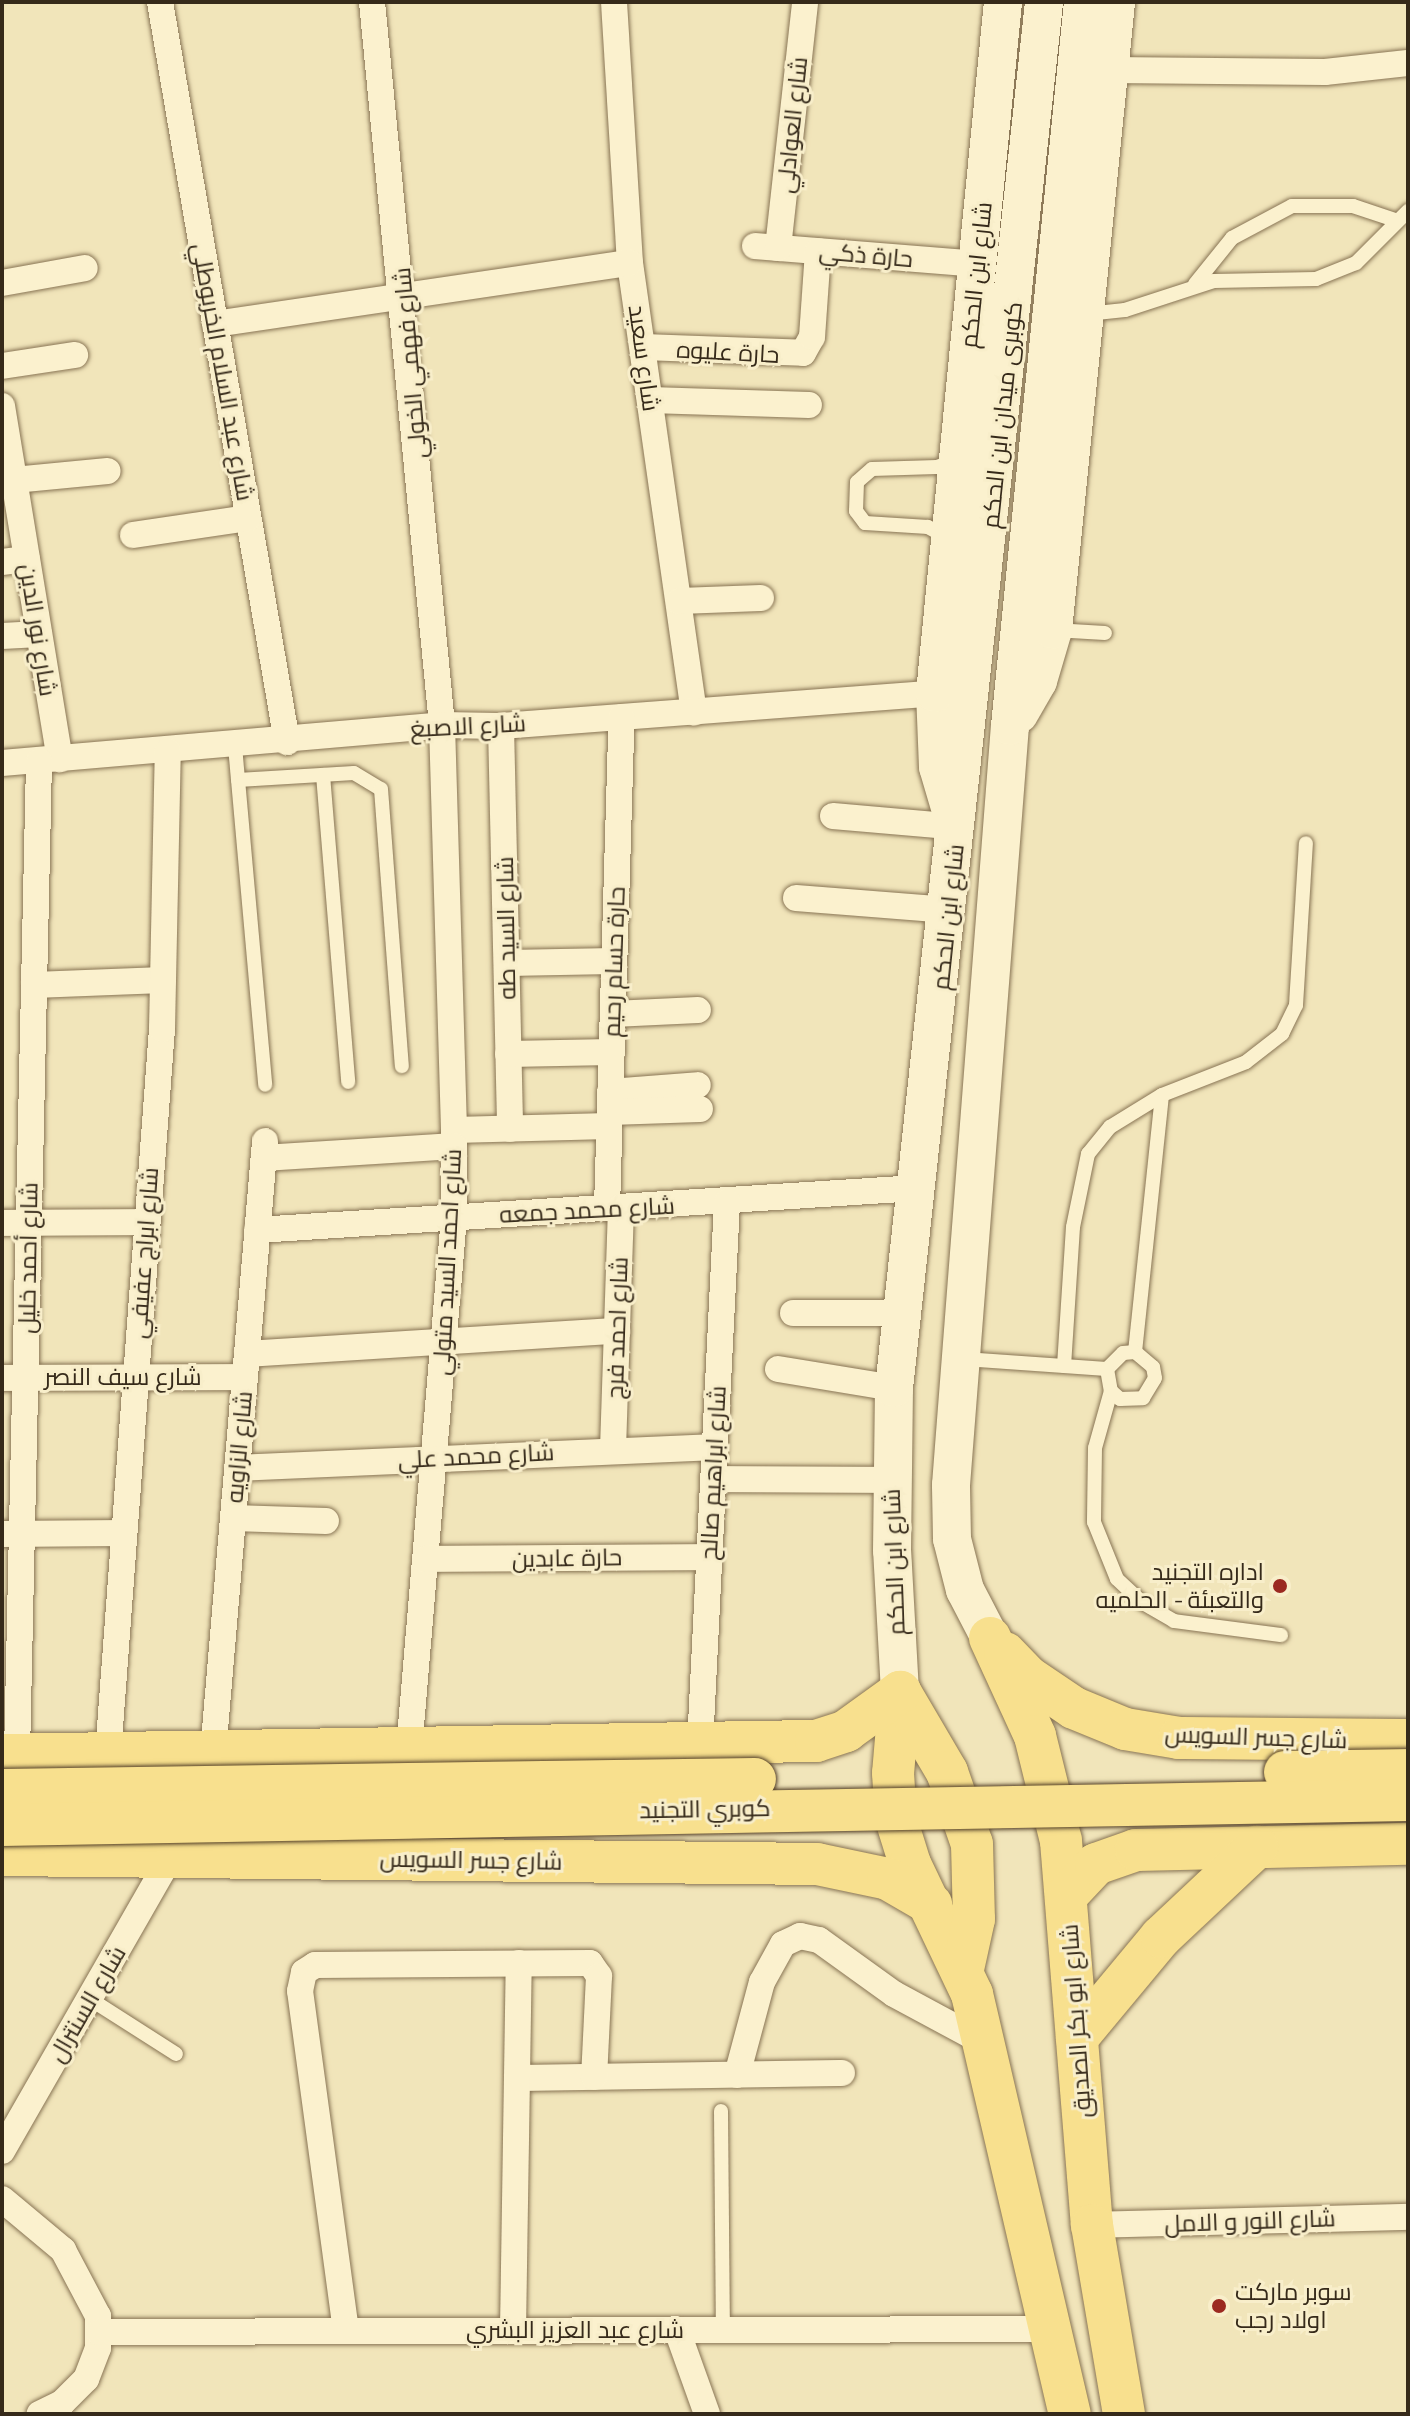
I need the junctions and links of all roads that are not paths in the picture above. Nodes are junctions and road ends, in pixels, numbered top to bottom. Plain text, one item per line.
1 (160, 2) edge
2 (372, 2) edge
3 (614, 2) edge
4 (805, 2) edge
5 (1003, 2) edge
6 (1044, 2) edge
7 (1083, 2) edge
8 (1116, 2) edge
9 (1408, 63) edge
10 (1109, 70) junction
11 (1403, 216) edge
12 (766, 247) joint
13 (818, 251) junction
14 (630, 263) junction
15 (978, 264) junction
16 (85, 268) dead end
17 (2, 283) edge
18 (1195, 284) junction
19 (404, 296) junction
20 (1085, 314) junction
21 (215, 324) junction
22 (643, 347) junction
23 (75, 355) dead end
24 (2, 366) edge
25 (650, 400) junction
26 (809, 405) dead end
27 (2, 406) edge
28 (959, 457) junction
29 (108, 471) dead end
30 (14, 480) junction
31 (248, 518) junction
32 (133, 535) dead end
33 (949, 541) junction
34 (14, 561) edge
35 (761, 598) dead end
36 (679, 601) junction
37 (1037, 624) junction
38 (1105, 633) dead end
39 (39, 634) junction
40 (2, 636) edge
41 (935, 693) junction
42 (694, 712) junction
43 (622, 717) junction
44 (442, 725) junction
45 (501, 726) junction
46 (287, 742) junction
47 (235, 746) junction
48 (168, 751) junction
49 (49, 760) junction
50 (2, 763) edge
51 (323, 775) junction
52 (238, 780) junction
53 (833, 816) dead end
54 (958, 827) junction
55 (1306, 843) dead end
56 (796, 898) dead end
57 (949, 910) junction
58 (614, 961) junction
59 (507, 963) junction
60 (163, 980) junction
61 (34, 985) junction
62 (698, 1010) dead end
63 (613, 1014) junction
64 (612, 1052) junction
65 (508, 1054) junction
66 (402, 1066) dead end
67 (348, 1082) dead end
68 (265, 1085) dead end
69 (1162, 1095) junction
70 (699, 1097) dead end
71 (610, 1110) junction
72 (510, 1129) junction
73 (454, 1138) junction
74 (917, 1188) junction
75 (727, 1202) junction
76 (614, 1208) junction
77 (454, 1217) junction
78 (146, 1222) junction
79 (2, 1223) edge
80 (29, 1223) junction
81 (257, 1230) junction
82 (793, 1313) dead end
83 (903, 1313) junction
84 (617, 1331) junction
85 (443, 1342) junction
86 (1135, 1352) junction
87 (961, 1358) junction
88 (246, 1366) junction
89 (1064, 1366) junction
90 (778, 1369) dead end
91 (1107, 1369) junction
92 (14, 1378) edge
93 (135, 1378) junction
94 (894, 1388) junction
95 (1111, 1391) junction
96 (715, 1447) junction
97 (613, 1449) junction
98 (434, 1458) junction
99 (237, 1468) junction
100 (713, 1479) junction
101 (891, 1480) junction
102 (233, 1518) junction
103 (326, 1521) dead end
104 (124, 1533) junction
105 (12, 1534) edge
106 (709, 1557) junction
107 (425, 1559) junction
108 (1281, 1635) dead end
109 (990, 1638) junction
110 (900, 1692) junction
111 (1293, 1742) junction
112 (1406, 1744) edge
113 (700, 1745) junction
114 (640, 1746) junction
115 (409, 1750) junction
116 (213, 1753) junction
117 (108, 1754) junction
118 (7, 1766) edge
119 (1408, 1800) edge
120 (2, 1825) edge
121 (1408, 1844) edge
122 (1298, 1846) junction
123 (1257, 1847) junction
124 (2, 1855) edge
125 (171, 1856) junction
126 (648, 1862) junction
127 (1067, 1895) junction
128 (931, 1904) junction
129 (519, 1963) junction
130 (963, 1969) junction
131 (90, 1999) junction
132 (1077, 2038) junction
133 (985, 2043) junction
134 (176, 2054) dead end
135 (842, 2073) dead end
136 (737, 2075) junction
137 (594, 2077) junction
138 (517, 2078) junction
139 (721, 2111) dead end
140 (2, 2151) edge
141 (2, 2199) edge
142 (1408, 2217) edge
143 (1092, 2225) junction
144 (1051, 2329) junction
145 (513, 2330) junction
146 (677, 2330) junction
147 (723, 2330) junction
148 (346, 2331) junction
149 (99, 2332) junction
150 (58, 2410) edge
151 (707, 2414) edge
152 (1070, 2414) edge
153 (1124, 2414) edge

1 - 21 street, شارع عبد السلام الخربوطلي
2 - 19 street, شارع فهمي الخولي
3 - 14 street, شارع سعيد
4 - 12 street, شارع العوادلي
5 - 15 main road, شارع ابن الحكم
6 - 54 main road, كوبرى ميدان ابن الحكم
7 - 37 main road, كوبرى ميدان ابن الحكم
8 - 10 main road, شارع ابن الحكم
9 - 10 street
10 - 20 main road, شارع ابن الحكم
11 - 18 lane
11 - 18 lane
12 - 13 street, حارة ذكي
13 - 15 street, حارة ذكي
13 - 22 street, حارة عليوه
14 - 19 street
14 - 22 street, شارع سعيد
15 - 28 main road, شارع ابن الحكم
16 - 17 street
18 - 20 lane
19 - 21 street
19 - 44 street, شارع فهمي الخولي
20 - 37 main road, شارع ابن الحكم
21 - 31 street, شارع عبد السلام الخربوطلي
22 - 25 street, شارع سعيد
23 - 24 street
25 - 26 street
25 - 36 street, شارع سعيد
27 - 30 street, شارع نور الدين
28 - 33 main road, شارع ابن الحكم
28 - 33 lane
29 - 30 street
30 - 34 street, شارع نور الدين
31 - 32 street
31 - 46 street, شارع عبد السلام الخربوطلي
33 - 41 main road, شارع ابن الحكم
34 - 39 street, شارع نور الدين
35 - 36 street
36 - 42 street, شارع سعيد
37 - 38 lane
37 - 87 main road, شارع ابن الحكم
39 - 40 street
39 - 49 street, شارع نور الدين
41 - 42 street, شارع الاصبغ
41 - 54 main road, شارع ابن الحكم
42 - 43 street, شارع الاصبغ
43 - 45 street, شارع الاصبغ
43 - 58 street, حارة حسام رحيم
44 - 45 street, شارع الاصبغ
44 - 46 street, شارع الاصبغ
44 - 73 street, شارع احمد السيد متولي
45 - 59 street, شارع السيد طه
46 - 47 street, شارع الاصبغ
47 - 48 street, شارع الاصبغ
47 - 52 lane
48 - 49 street, شارع الاصبغ
48 - 60 street, شارع ابراج عفيفي
49 - 50 street, شارع الاصبغ
49 - 61 street, شارع أحمد خليل
51 - 52 lane
51 - 66 lane
51 - 67 lane
52 - 68 lane
53 - 54 street
54 - 57 main road, شارع ابن الحكم
55 - 69 lane
56 - 57 street
57 - 74 main road, شارع ابن الحكم
58 - 59 street
58 - 63 street, حارة حسام رحيم
59 - 65 street, شارع السيد طه
60 - 61 street
60 - 78 street, شارع ابراج عفيفي
61 - 80 street, شارع أحمد خليل
62 - 63 street
63 - 64 street, حارة حسام رحيم
64 - 65 street
64 - 71 street, حارة حسام رحيم
65 - 72 street, شارع السيد طه
69 - 86 lane
69 - 89 lane
70 - 71 street
71 - 72 street
71 - 76 street, حارة حسام رحيم
72 - 73 street
73 - 77 street, شارع احمد السيد متولي
73 - 81 street, شارع الزاويه
74 - 75 street, شارع محمد جمعه
74 - 83 main road, شارع ابن الحكم
75 - 76 street, شارع محمد جمعه
75 - 96 street, شارع ابراهيم صالح
76 - 77 street, شارع محمد جمعه
76 - 84 street, شارع احمد فرج
77 - 81 street, شارع محمد جمعه
77 - 85 street, شارع احمد السيد متولي
78 - 80 street
78 - 93 street, شارع ابراج عفيفي
79 - 80 street
80 - 92 street, شارع أحمد خليل
81 - 88 street, شارع الزاويه
82 - 83 street
83 - 94 main road, شارع ابن الحكم
84 - 85 street, شارع سيف النصر
84 - 97 street, شارع احمد فرج
85 - 88 street, شارع سيف النصر
85 - 98 street, شارع احمد السيد متولي
86 - 91 lane
86 - 95 lane
87 - 89 lane
87 - 109 main road, شارع ابن الحكم
88 - 93 street, شارع سيف النصر
88 - 99 street, شارع الزاويه
89 - 91 lane
90 - 94 street
91 - 95 lane
92 - 93 street, شارع سيف النصر
92 - 105 street, شارع أحمد خليل
93 - 104 street, شارع ابراج عفيفي
94 - 101 main road, شارع ابن الحكم
95 - 108 lane
96 - 97 street, شارع محمد علي
96 - 100 street, شارع ابراهيم صالح
97 - 98 street, شارع محمد علي
98 - 99 street, شارع محمد علي
98 - 107 street, شارع احمد السيد متولي
99 - 102 street, شارع الزاويه
100 - 101 street
100 - 106 street, شارع ابراهيم صالح
101 - 110 main road, شارع ابن الحكم
102 - 103 street
102 - 116 street, شارع الزاويه
104 - 105 street
104 - 117 street, شارع ابراج عفيفي
105 - 118 street, شارع أحمد خليل
106 - 107 street, حارة عابدين
106 - 113 street, شارع ابراهيم صالح
107 - 115 street, شارع احمد السيد متولي
109 - 111 main road, شارع جسر السويس
109 - 127 main road, شارع ابو بكر الصديق
110 - 113 main road
110 - 128 main road
110 - 130 main road
111 - 112 main road, شارع جسر السويس
111 - 122 main road
112 - 118 main road, كوبري التجنيد, bridge
113 - 114 main road
114 - 115 main road
114 - 126 main road
115 - 116 main road
116 - 117 main road
117 - 118 main road
119 - 120 main road, كوبري التجنيد, bridge
121 - 122 main road
122 - 123 main road
123 - 127 main road
123 - 132 main road
124 - 125 main road, شارع جسر السويس
125 - 126 main road, شارع جسر السويس
125 - 131 street, شارع السنترال
126 - 128 main road, شارع جسر السويس
127 - 132 main road, شارع ابو بكر الصديق
128 - 130 main road
129 - 137 street
129 - 138 street
129 - 148 street
130 - 133 main road
131 - 134 lane
131 - 140 street, شارع السنترال
132 - 143 main road, شارع ابو بكر الصديق
133 - 136 street
133 - 144 main road
135 - 136 street
136 - 137 street
137 - 138 street
138 - 145 street
139 - 147 lane
141 - 149 street
142 - 143 street, شارع النور و الامل
143 - 153 main road, شارع ابو بكر الصديق
144 - 147 street, شارع عبد العزيز البشري
144 - 152 main road
145 - 146 street, شارع عبد العزيز البشري
145 - 148 street, شارع عبد العزيز البشري
146 - 147 street, شارع عبد العزيز البشري
146 - 151 street
148 - 149 street, شارع عبد العزيز البشري
149 - 150 street

